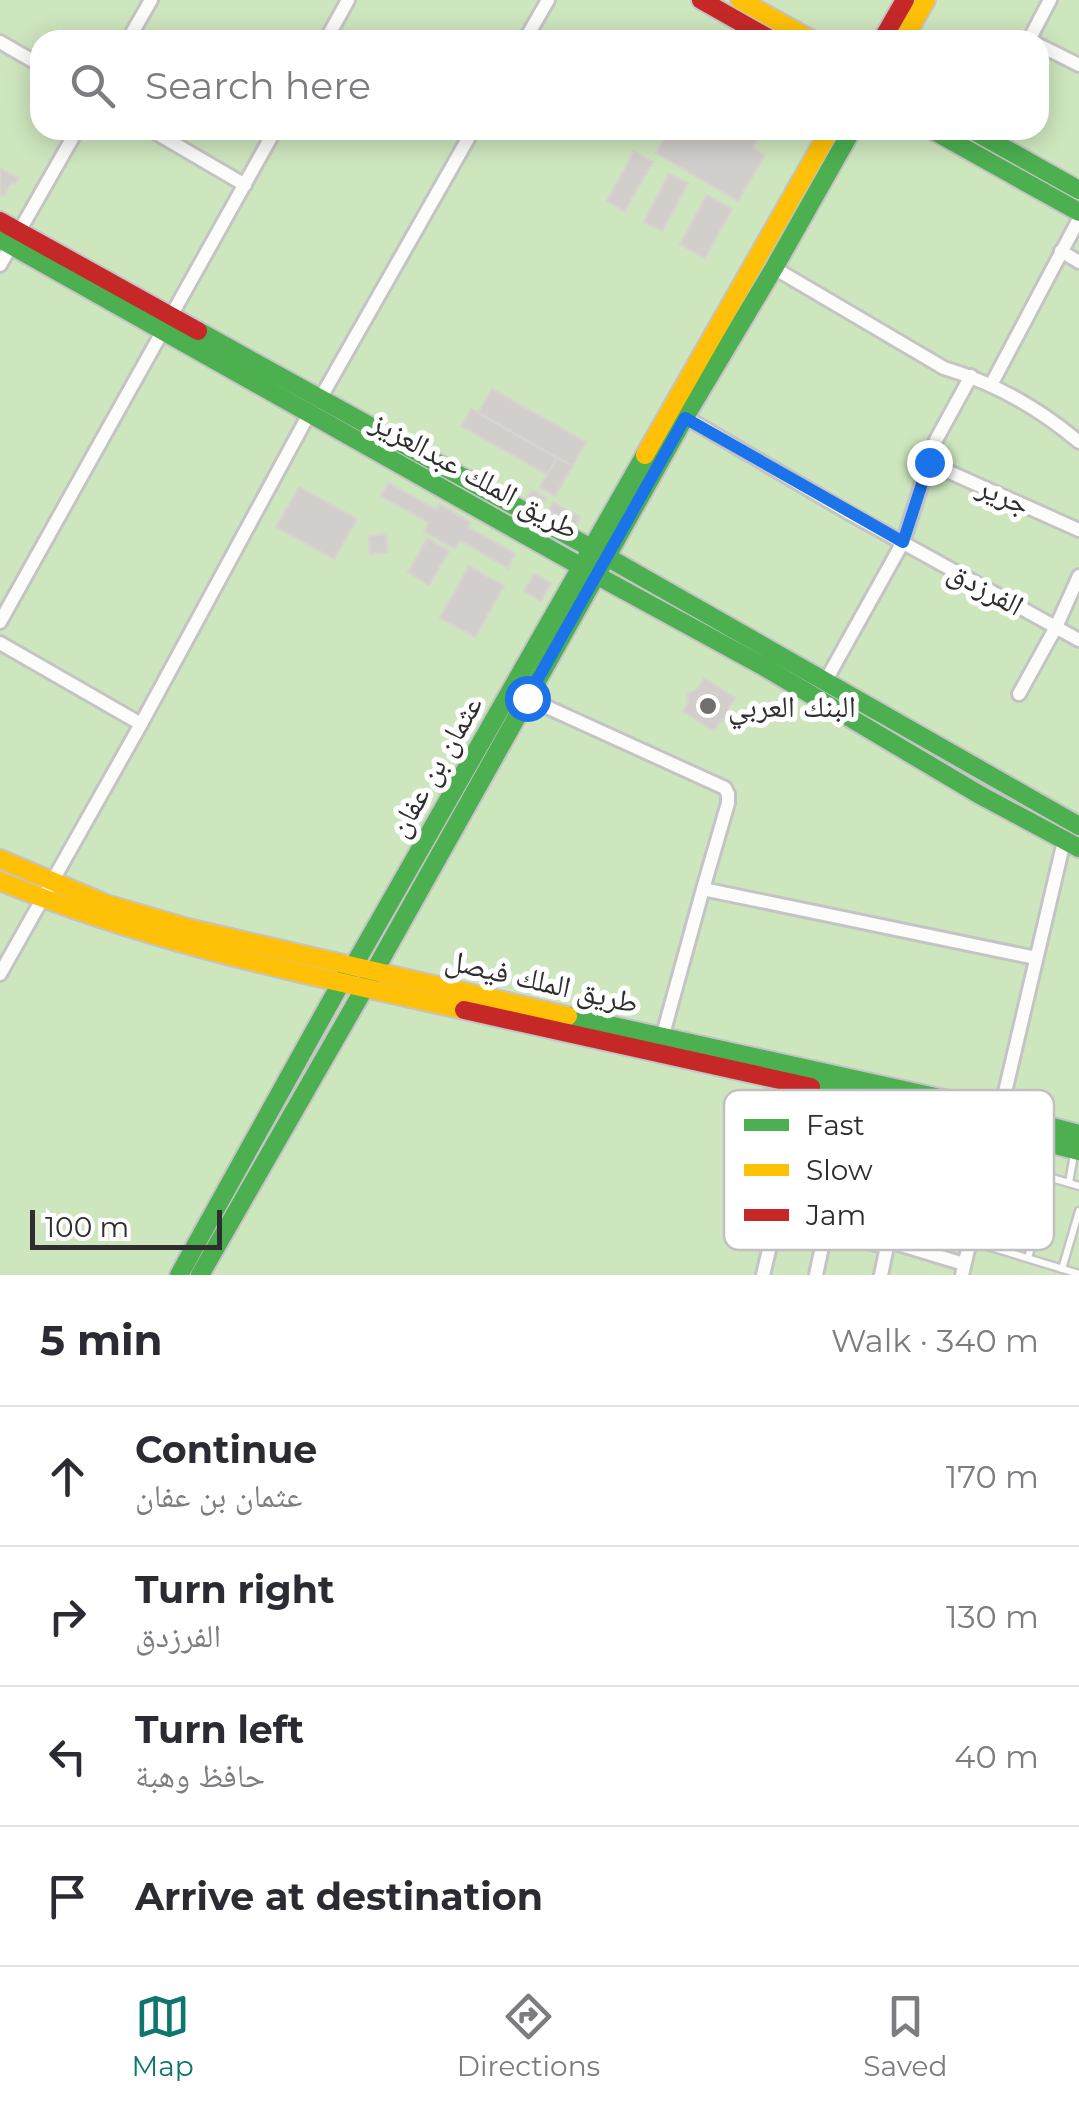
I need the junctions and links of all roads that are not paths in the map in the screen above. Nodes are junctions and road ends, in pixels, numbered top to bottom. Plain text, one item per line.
1 (151, 0) edge
2 (348, 0) edge
3 (548, 0) edge
4 (701, 0) edge
5 (740, 0) edge
6 (905, 0) edge
7 (926, 0) edge
8 (1050, 0) edge
9 (134, 30) edge
10 (332, 30) edge
11 (531, 30) edge
12 (754, 30) edge
13 (794, 30) edge
14 (888, 30) edge
15 (909, 30) edge
16 (1035, 30) edge
17 (0, 42) edge
18 (1049, 50) edge
19 (30, 59) edge
20 (1079, 65) edge
21 (71, 140) edge
22 (168, 140) edge
23 (270, 140) edge
24 (468, 140) edge
25 (825, 140) edge
26 (846, 140) edge
27 (949, 140) edge
28 (992, 140) edge
29 (245, 185) junction
30 (1079, 190) edge
31 (1079, 215) edge
32 (0, 220) edge
33 (10, 239) edge
34 (1062, 251) junction
35 (1079, 262) edge
36 (0, 265) edge
37 (774, 268) junction
38 (167, 323) junction
39 (971, 376) junction
40 (991, 385) junction
41 (315, 406) junction
42 (685, 418) junction
43 (1079, 442) edge
44 (929, 462) junction
45 (1079, 530) edge
46 (903, 542) junction
47 (598, 553) junction
48 (588, 571) junction
49 (1079, 576) edge
50 (0, 622) edge
51 (1056, 627) junction
52 (1079, 640) edge
53 (0, 642) edge
54 (825, 682) junction
55 (1018, 694) dead end
56 (527, 698) junction
57 (141, 724) junction
58 (1079, 826) edge
59 (1072, 844) edge
60 (0, 859) edge
61 (0, 881) edge
62 (703, 889) junction
63 (47, 891) junction
64 (1036, 958) junction
65 (353, 967) junction
66 (375, 970) junction
67 (0, 974) edge
68 (341, 983) junction
69 (364, 987) junction
70 (662, 1038) junction
71 (808, 1087) junction
72 (807, 1090) edge
73 (821, 1090) edge
74 (872, 1090) edge
75 (1004, 1090) edge
76 (1054, 1138) edge
77 (1078, 1145) edge
78 (1054, 1178) edge
79 (1069, 1182) junction
80 (1079, 1186) edge
81 (1079, 1211) edge
82 (769, 1250) edge
83 (822, 1250) edge
84 (887, 1250) edge
85 (905, 1250) edge
86 (1001, 1250) edge
87 (1030, 1250) edge
88 (1028, 1258) junction
89 (1062, 1269) junction
90 (963, 1270) edge
91 (1079, 1274) edge
92 (178, 1275) edge
93 (200, 1275) edge
94 (763, 1275) edge
95 (816, 1275) edge
96 (881, 1275) edge

1 - 9 street
2 - 10 street
3 - 11 street
4 - 12 street
5 - 13 street
6 - 14 street
7 - 15 street
8 - 16 street
17 - 19 street
18 - 20 street
21 - 33 street
22 - 29 street
23 - 29 street
24 - 41 street
25 - 47 street, عثمان بن عفان
26 - 37 street, عثمان بن عفان
27 - 31 street
28 - 30 street
29 - 38 street
31 - 34 street
32 - 33 street, طريق الملك عبدالعزيز
33 - 36 street
33 - 38 street, طريق الملك عبدالعزيز
34 - 35 street
34 - 40 street
37 - 39 street
37 - 42 street, عثمان بن عفان
38 - 41 street, طريق الملك عبدالعزيز
38 - 50 street
39 - 40 street
39 - 44 street
40 - 43 street
41 - 47 street, طريق الملك عبدالعزيز
41 - 48 street, طريق الملك عبدالعزيز
41 - 57 street
42 - 46 street, الفرزدق
42 - 47 street, عثمان بن عفان
44 - 45 street, جرير
44 - 46 street
46 - 51 street, الفرزدق
46 - 54 street
47 - 48 street, عثمان بن عفان
47 - 54 street, طريق الملك عبدالعزيز
48 - 56 street, عثمان بن عفان
48 - 59 street, طريق الملك عبدالعزيز
48 - 65 street, عثمان بن عفان
49 - 51 street
51 - 52 street, الفرزدق
51 - 55 street
53 - 57 street
54 - 58 street, طريق الملك عبدالعزيز
56 - 62 street
56 - 66 street, عثمان بن عفان
57 - 63 street
59 - 64 street
60 - 63 street, طريق الملك فيصل
61 - 63 street, طريق الملك فيصل
62 - 64 street
62 - 70 street
63 - 65 street, طريق الملك فيصل
63 - 67 street
63 - 68 street, طريق الملك فيصل
64 - 75 street
65 - 66 street, طريق الملك فيصل
65 - 68 street, عثمان بن عفان
66 - 69 street, عثمان بن عفان
66 - 70 street, طريق الملك فيصل
68 - 69 street, طريق الملك فيصل
68 - 92 street, عثمان بن عفان
69 - 71 street, طريق الملك فيصل
69 - 93 street, عثمان بن عفان
70 - 74 street, طريق الملك فيصل
71 - 72 street
71 - 73 street, طريق الملك فيصل
76 - 77 street, طريق الملك فيصل
77 - 79 lane
78 - 79 lane
79 - 80 lane
81 - 89 lane
82 - 94 street
83 - 95 street
84 - 96 street
85 - 90 street
86 - 88 lane
87 - 88 lane
88 - 89 lane
89 - 91 lane

